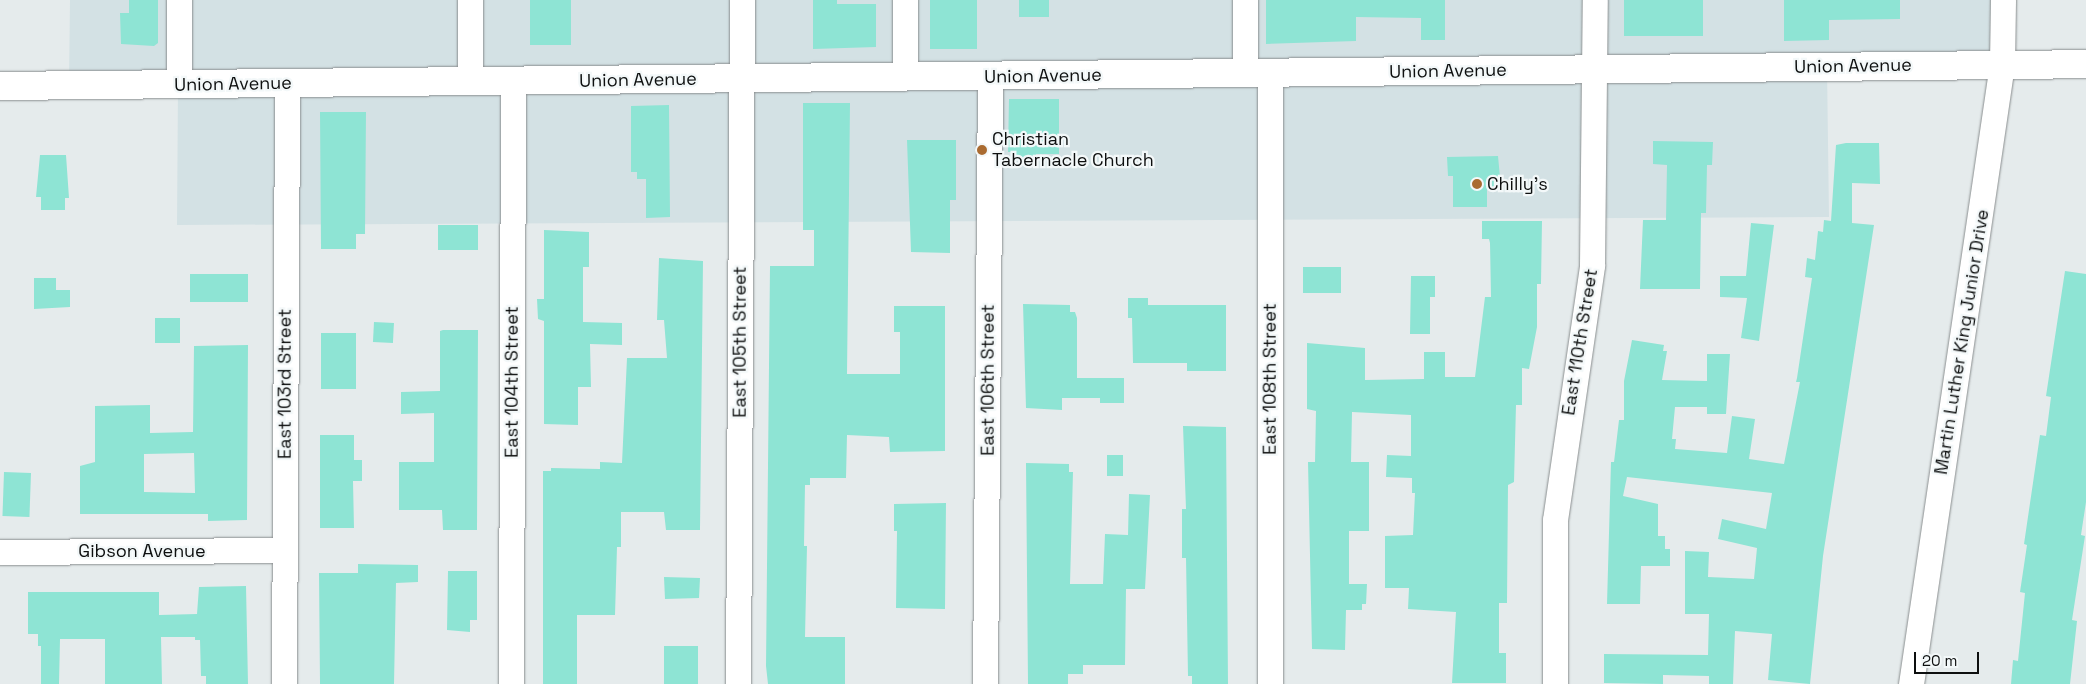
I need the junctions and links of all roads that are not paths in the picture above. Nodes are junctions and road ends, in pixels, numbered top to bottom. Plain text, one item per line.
1 (178, 0) edge
2 (470, 0) edge
3 (742, 0) edge
4 (905, 0) edge
5 (1245, 0) edge
6 (1595, 0) edge
7 (2002, 0) edge
8 (2002, 64) junction
9 (2086, 64) edge
10 (1595, 70) junction
11 (1257, 74) junction
12 (990, 76) junction
13 (905, 77) junction
14 (742, 79) junction
15 (470, 81) junction
16 (513, 81) junction
17 (287, 83) junction
18 (178, 84) junction
19 (0, 86) edge
20 (284, 550) junction
21 (0, 552) edge
22 (284, 684) edge
23 (511, 684) edge
24 (738, 684) edge
25 (985, 684) edge
26 (1270, 684) edge
27 (1555, 684) edge
28 (1911, 684) edge

1 - 18 street
2 - 15 street
3 - 14 street, East 105th Street
4 - 13 street
5 - 11 street, East 108th Street
6 - 10 street, East 110th Street
7 - 8 street, Martin Luther King Junior Drive
8 - 9 main road, Union Avenue
8 - 10 main road, Union Avenue
8 - 28 street, Martin Luther King Junior Drive
10 - 11 main road, Union Avenue
10 - 27 street, East 110th Street
11 - 12 main road, Union Avenue
11 - 26 street, East 108th Street
12 - 13 main road, Union Avenue
12 - 25 street, East 106th Street
13 - 14 main road, Union Avenue
14 - 16 main road, Union Avenue
14 - 24 street, East 105th Street
15 - 16 main road, Union Avenue
15 - 17 main road, Union Avenue
16 - 23 street, East 104th Street
17 - 18 main road, Union Avenue
17 - 20 street, East 103rd Street
18 - 19 main road, Union Avenue
20 - 21 street, Gibson Avenue
20 - 22 street, East 103rd Street

